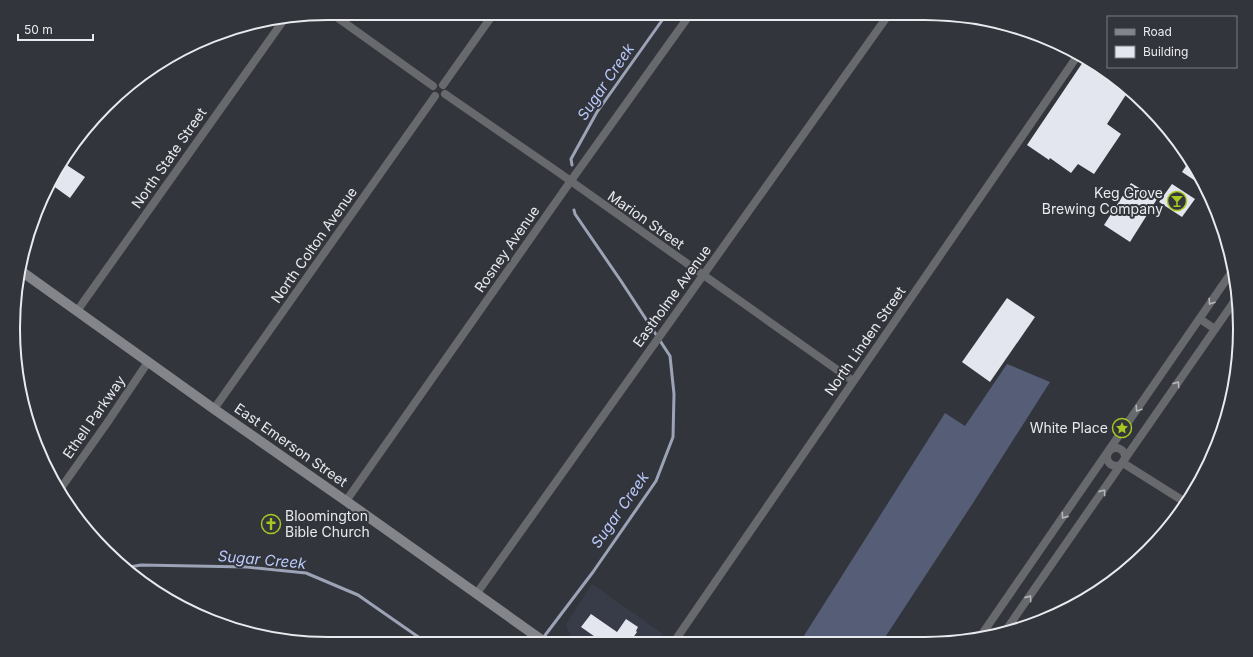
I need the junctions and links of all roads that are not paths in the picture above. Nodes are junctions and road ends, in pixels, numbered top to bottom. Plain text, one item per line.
1 (341, 20) edge
2 (489, 20) edge
3 (686, 20) edge
4 (885, 20) edge
5 (281, 24) edge
6 (1075, 59) edge
7 (444, 85) junction
8 (433, 86) junction
9 (445, 94) junction
10 (435, 96) junction
11 (570, 182) junction
12 (25, 274) edge
13 (702, 276) junction
14 (1228, 277) edge
15 (1232, 305) edge
16 (77, 311) junction
17 (1200, 319) junction
18 (1215, 329) junction
19 (148, 362) junction
20 (853, 381) junction
21 (214, 409) junction
22 (1109, 451) junction
23 (1123, 463) junction
24 (63, 486) edge
25 (1181, 500) edge
26 (346, 501) junction
27 (477, 593) junction
28 (1010, 625) edge
29 (988, 630) edge
30 (538, 637) edge
31 (677, 637) edge

1 - 8 street
2 - 7 street
3 - 11 street, Rosney Avenue
4 - 13 street, Eastholme Avenue
5 - 16 street, North State Street
6 - 20 street, North Linden Street
7 - 8 street
7 - 9 street
8 - 10 street
9 - 10 street
9 - 11 street, Marion Street
10 - 21 street, North Colton Avenue
11 - 13 street, Marion Street
11 - 26 street, Rosney Avenue
12 - 16 main road, East Emerson Street
13 - 20 street, Marion Street
13 - 27 street, Eastholme Avenue
14 -> 17 street
15 - 18 street
16 - 19 main road, East Emerson Street
17 - 18 street
17 -> 22 street
23 -> 18 street
19 - 21 main road, East Emerson Street
19 - 24 street, Ethell Parkway
20 - 31 street, North Linden Street
21 - 26 main road, East Emerson Street
22 - 23 street
22 - 23 street
22 -> 29 street
23 - 25 street
28 -> 23 street
26 - 27 main road, East Emerson Street
27 - 30 main road, East Emerson Street

